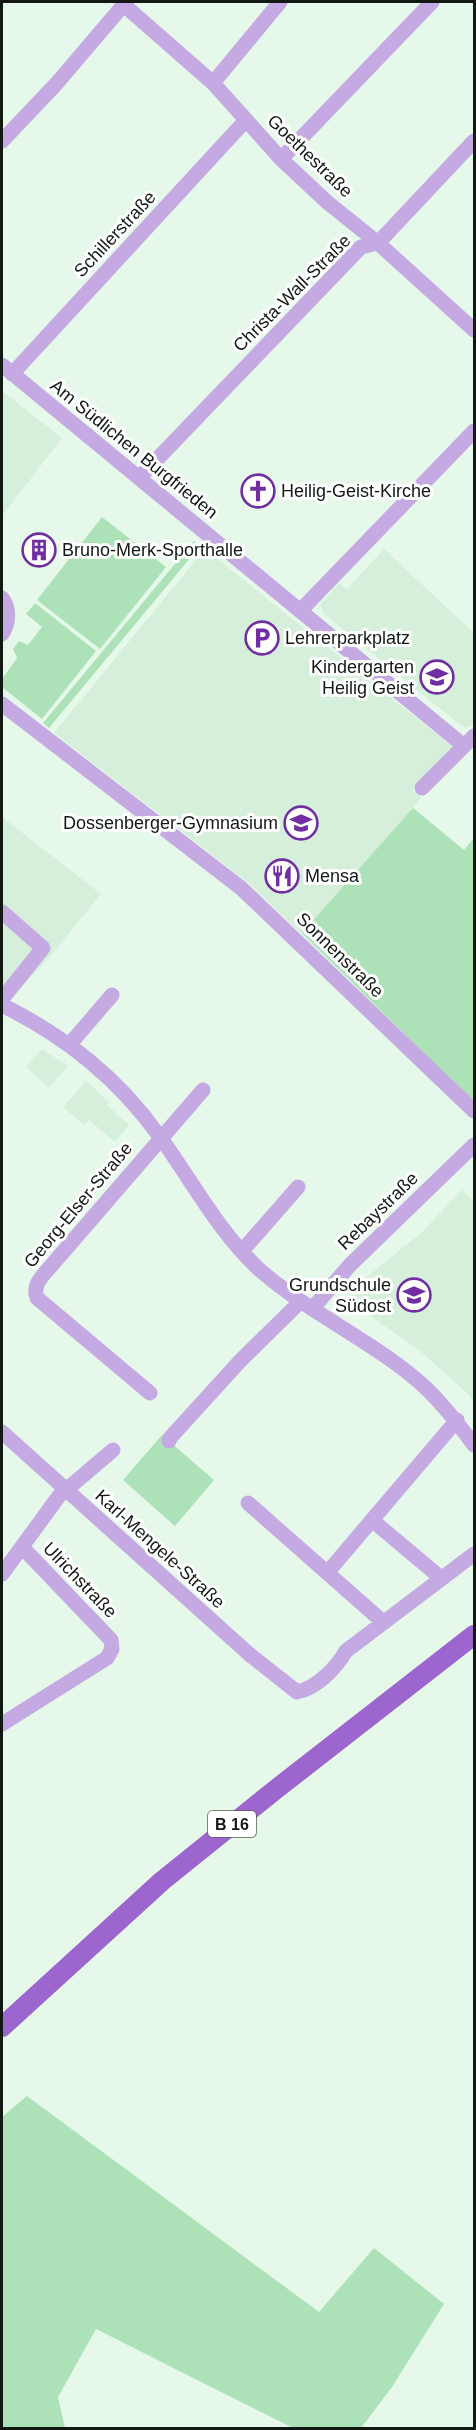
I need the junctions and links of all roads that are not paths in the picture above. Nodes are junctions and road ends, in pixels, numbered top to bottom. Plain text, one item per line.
1 (280, 2) edge
2 (432, 2) edge
3 (125, 3) edge
4 (213, 82) junction
5 (246, 120) junction
6 (2, 141) edge
7 (474, 141) edge
8 (281, 159) junction
9 (378, 243) junction
10 (474, 330) edge
11 (7, 370) edge
12 (474, 431) edge
13 (139, 478) junction
14 (2, 598) edge
15 (300, 611) junction
16 (2, 634) edge
17 (2, 704) edge
18 (469, 741) edge
19 (422, 788) dead end
20 (2, 912) edge
21 (112, 995) dead end
22 (2, 999) edge
23 (2, 1005) edge
24 (70, 1044) junction
25 (203, 1090) dead end
26 (474, 1111) edge
27 (161, 1138) junction
28 (474, 1145) edge
29 (298, 1186) dead end
30 (242, 1251) junction
31 (307, 1305) junction
32 (150, 1394) dead end
33 (457, 1420) junction
34 (2, 1432) edge
35 (169, 1441) dead end
36 (474, 1445) edge
37 (113, 1450) dead end
38 (65, 1491) junction
39 (248, 1503) dead end
40 (372, 1520) junction
41 (22, 1547) junction
42 (474, 1554) edge
43 (3, 1570) edge
44 (327, 1573) junction
45 (441, 1578) junction
46 (383, 1622) junction
47 (474, 1635) edge
48 (2, 1724) edge
49 (2, 2027) edge

1 - 4 street
2 - 8 street
3 - 4 street, Goethestraße
3 - 6 street
4 - 5 street, Goethestraße
5 - 8 street, Goethestraße
5 - 11 street, Schillerstraße
7 - 9 street, Christa-Wall-Straße
8 - 9 street, Goethestraße
9 - 10 street, Goethestraße
9 - 13 street, Christa-Wall-Straße
11 - 13 street, Am Südlichen Burgfrieden
12 - 15 street
13 - 15 street, Am Südlichen Burgfrieden
14 - 16 street
15 - 18 street, Am Südlichen Burgfrieden
17 - 26 street, Sonnenstraße
18 - 19 street
20 - 22 street
21 - 24 street
23 - 24 street
24 - 27 street
25 - 27 street
27 - 30 street
27 - 32 street, Georg-Elser-Straße
28 - 31 street, Rebaystraße
29 - 30 street
30 - 31 street
31 - 33 street
31 - 35 street, Rebaystraße
33 - 36 street
33 - 40 street
34 - 38 street, Karl-Mengele-Straße
37 - 38 street
38 - 41 street
38 - 46 street, Karl-Mengele-Straße
39 - 44 street
40 - 44 street
40 - 45 street
41 - 43 street
41 - 48 street, Ulrichstraße
42 - 45 street
44 - 46 street
45 - 46 street
47 - 49 main road, B 16

